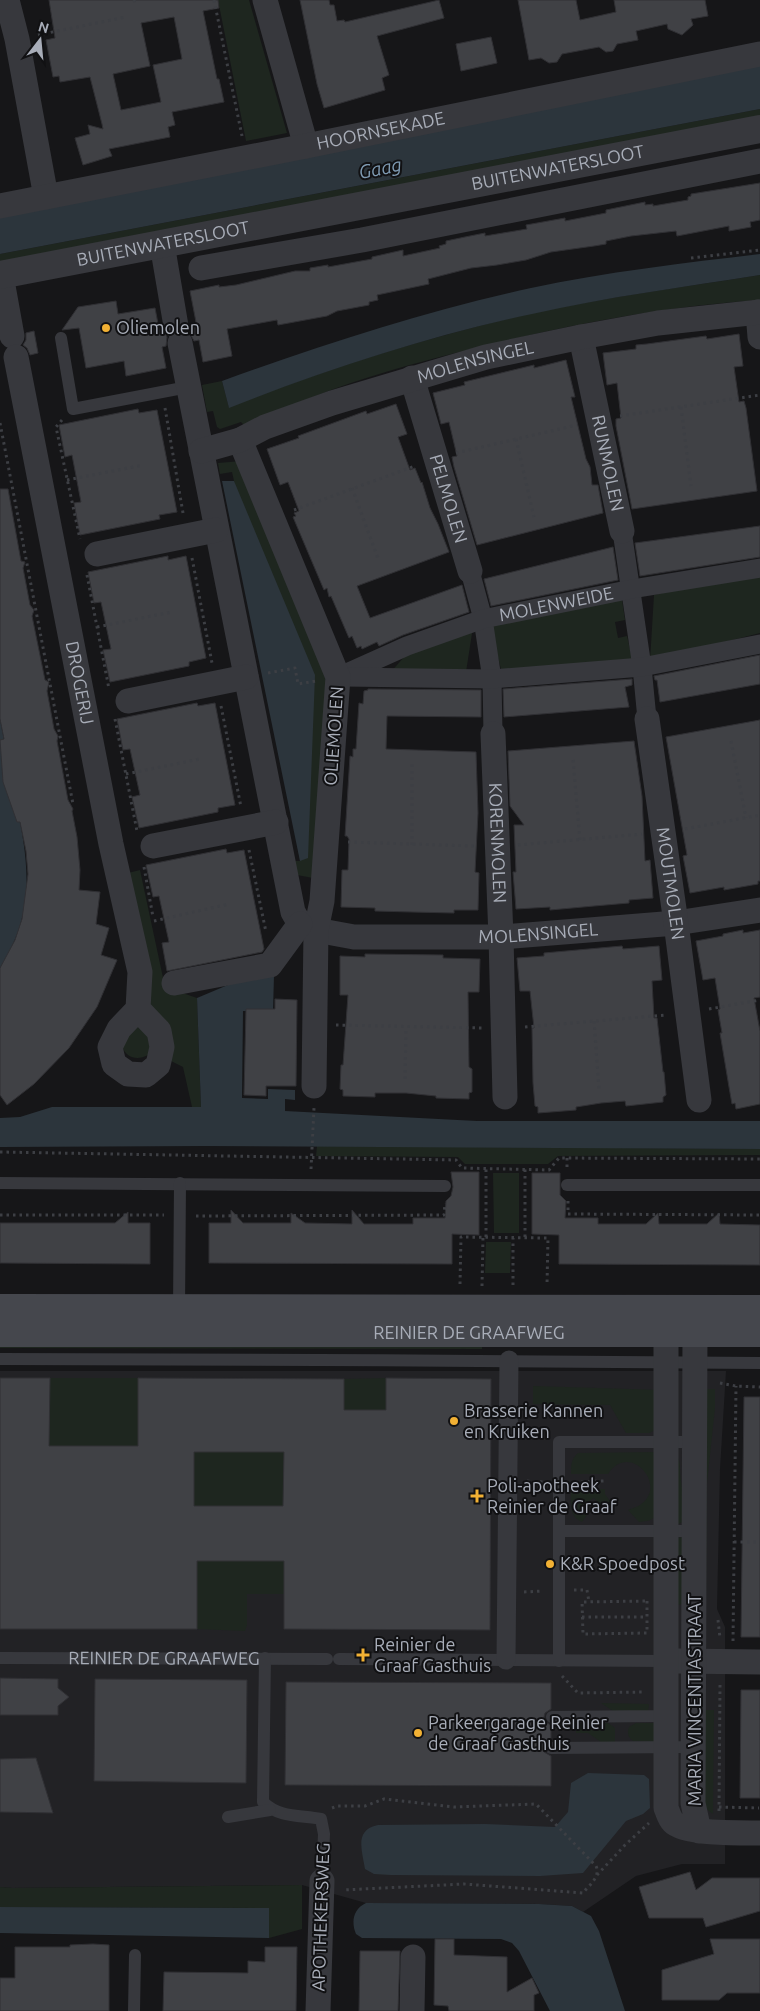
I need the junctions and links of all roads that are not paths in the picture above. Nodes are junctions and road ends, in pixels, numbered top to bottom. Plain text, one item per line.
1 (7, 0) edge
2 (265, 0) edge
3 (760, 54) edge
4 (760, 129) edge
5 (306, 146) junction
6 (760, 161) edge
7 (46, 197) junction
8 (0, 206) edge
9 (356, 207) junction
10 (362, 240) junction
11 (162, 244) junction
12 (201, 268) dead end
13 (0, 275) edge
14 (759, 312) edge
15 (581, 337) junction
16 (760, 337) edge
17 (61, 338) dead end
18 (412, 378) junction
19 (188, 388) junction
20 (240, 440) junction
21 (201, 451) junction
22 (216, 530) junction
23 (622, 531) joint
24 (92, 563) road end
25 (760, 568) edge
26 (470, 571) joint
27 (632, 589) junction
28 (482, 619) junction
29 (760, 644) edge
30 (642, 667) junction
31 (252, 676) junction
32 (329, 678) junction
33 (492, 679) junction
34 (118, 706) road end
35 (647, 719) joint
36 (493, 734) joint
37 (276, 822) junction
38 (145, 837) road end
39 (760, 910) edge
40 (676, 923) junction
41 (308, 927) junction
42 (501, 937) junction
43 (174, 983) dead end
44 (138, 1009) dead end
45 (314, 1092) road end
46 (505, 1097) dead end
47 (699, 1100) dead end
48 (0, 1183) edge
49 (180, 1183) junction
50 (567, 1185) road end
51 (760, 1185) edge
52 (445, 1186) road end
53 (0, 1308) edge
54 (682, 1309) junction
55 (760, 1309) edge
56 (179, 1321) junction
57 (0, 1333) edge
58 (760, 1333) edge
59 (666, 1334) junction
60 (695, 1334) junction
61 (0, 1359) edge
62 (509, 1360) junction
63 (667, 1363) junction
64 (695, 1363) junction
65 (760, 1363) edge
66 (667, 1442) junction
67 (696, 1442) junction
68 (559, 1531) junction
69 (667, 1531) junction
70 (695, 1531) junction
71 (0, 1658) edge
72 (265, 1658) junction
73 (506, 1660) junction
74 (667, 1661) junction
75 (694, 1661) junction
76 (760, 1662) edge
77 (558, 1666) junction
78 (666, 1701) junction
79 (552, 1717) dead end
80 (694, 1741) junction
81 (551, 1748) dead end
82 (666, 1748) junction
83 (270, 1810) junction
84 (228, 1817) dead end
85 (699, 1831) junction
86 (760, 1834) edge
87 (322, 1886) joint
88 (135, 1955) dead end
89 (413, 1957) dead end
90 (134, 2011) edge
91 (318, 2011) edge
92 (412, 2011) edge

1 - 7 street
2 - 5 street
3 - 5 street, HOORNSEKADE
4 - 9 street, BUITENWATERSLOOT
5 - 7 street, HOORNSEKADE
6 - 10 street, BUITENWATERSLOOT
7 - 8 street, HOORNSEKADE
9 - 10 street
9 - 11 street, BUITENWATERSLOOT
10 - 12 street, BUITENWATERSLOOT
11 - 13 street, BUITENWATERSLOOT
11 - 19 street, OLIEMOLEN
13 - 44 street, DROGERIJ
14 - 15 street, MOLENSINGEL
14 - 16 street
15 - 18 street, MOLENSINGEL
15 - 23 street, RUNMOLEN
17 - 19 lane
18 - 20 street, MOLENSINGEL
18 - 26 street, PELMOLEN
19 - 21 street, OLIEMOLEN
20 - 21 street, MOLENSINGEL
20 - 32 street, OLIEMOLEN
21 - 22 street, OLIEMOLEN
22 - 24 street
22 - 31 street, OLIEMOLEN
23 - 27 street, RUNMOLEN
25 - 27 street, MOLENWEIDE
26 - 28 street, PELMOLEN
27 - 28 street, MOLENWEIDE
27 - 30 street, MOLENWEIDE
28 - 32 street, MOLENWEIDE
28 - 33 street, MOLENWEIDE
29 - 30 street
30 - 33 street
30 - 35 street, MOUTMOLEN
31 - 34 street
31 - 37 street, OLIEMOLEN
32 - 33 street
32 - 41 street, OLIEMOLEN
33 - 36 street, KORENMOLEN
35 - 40 street, MOUTMOLEN
36 - 42 street, KORENMOLEN
37 - 38 street
37 - 41 street, OLIEMOLEN
39 - 40 street, MOLENSINGEL
40 - 42 street, MOLENSINGEL
40 - 47 street, MOUTMOLEN
41 - 42 street, MOLENSINGEL
41 - 43 street, OLIEMOLEN
41 - 45 street, OLIEMOLEN
42 - 46 street, KORENMOLEN
48 - 49 lane
49 - 52 lane
49 - 56 lane
50 - 51 lane
53 - 56 main road, REINIER DE GRAAFWEG
54 - 55 main road, REINIER DE GRAAFWEG
54 - 56 main road, REINIER DE GRAAFWEG
54 - 59 street
54 - 60 street, MARIA VINCENTIASTRAAT
56 - 57 main road, REINIER DE GRAAFWEG
56 - 59 main road, REINIER DE GRAAFWEG
58 - 60 main road, REINIER DE GRAAFWEG
59 - 60 main road, REINIER DE GRAAFWEG
59 - 63 street, MARIA VINCENTIASTRAAT
60 - 64 street, MARIA VINCENTIASTRAAT
61 - 62 lane, REINIER DE GRAAFWEG
62 - 63 lane, REINIER DE GRAAFWEG
62 - 73 street, REINIER DE GRAAFWEG
63 - 64 lane, REINIER DE GRAAFWEG
63 - 66 street, MARIA VINCENTIASTRAAT
64 - 65 lane, REINIER DE GRAAFWEG
64 - 67 street, MARIA VINCENTIASTRAAT
66 - 67 lane
66 - 68 lane
66 - 69 street, MARIA VINCENTIASTRAAT
67 - 70 street, MARIA VINCENTIASTRAAT
68 - 69 lane
68 - 77 lane
69 - 70 lane
69 - 74 street, MARIA VINCENTIASTRAAT
70 - 75 street, MARIA VINCENTIASTRAAT
71 - 72 lane, REINIER DE GRAAFWEG
72 - 73 lane, REINIER DE GRAAFWEG
72 - 83 lane
73 - 77 lane, REINIER DE GRAAFWEG
74 - 75 street
74 - 77 lane, REINIER DE GRAAFWEG
74 - 78 street, MARIA VINCENTIASTRAAT
75 - 76 street
75 - 80 street, MARIA VINCENTIASTRAAT
78 - 79 lane
78 - 82 street, MARIA VINCENTIASTRAAT
80 - 82 lane
80 - 85 street, MARIA VINCENTIASTRAAT
81 - 82 lane
82 - 85 street, MARIA VINCENTIASTRAAT
83 - 84 lane
83 - 87 lane, APOTHEKERSWEG
85 - 86 street, MARIA VINCENTIASTRAAT
87 - 91 street, APOTHEKERSWEG
88 - 90 lane
89 - 92 street

